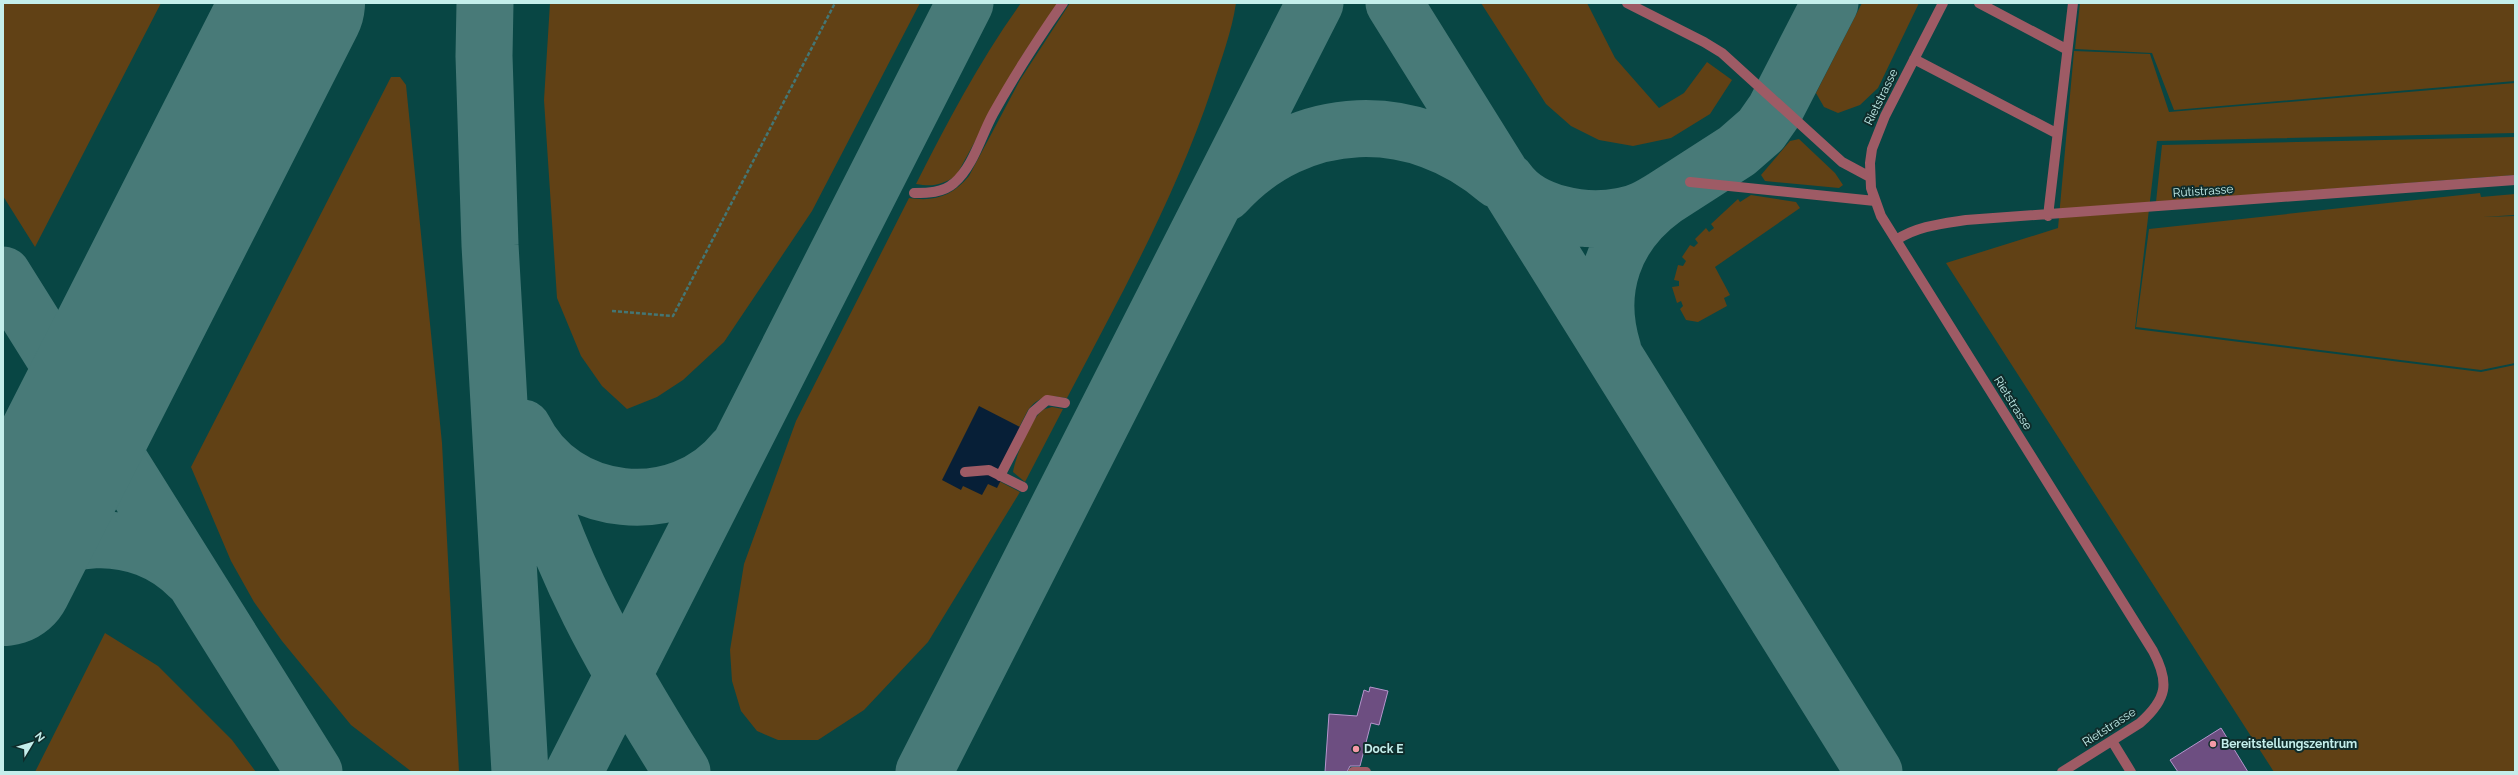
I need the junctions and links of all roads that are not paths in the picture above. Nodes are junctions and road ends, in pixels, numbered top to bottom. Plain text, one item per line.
1 (1063, 3) edge
2 (1627, 3) edge
3 (1943, 3) edge
4 (1979, 3) edge
5 (2073, 3) edge
6 (2066, 49) junction
7 (1914, 60) junction
8 (2056, 133) junction
9 (1870, 177) junction
10 (2515, 180) edge
11 (1690, 182) dead end
12 (914, 193) dead end
13 (1875, 201) junction
14 (2048, 216) junction
15 (1896, 240) junction
16 (1065, 403) dead end
17 (965, 472) dead end
18 (1000, 476) junction
19 (1023, 487) dead end
20 (2112, 741) junction
21 (1354, 772) edge
22 (1366, 772) edge
23 (2062, 772) edge
24 (2131, 772) edge

1 - 12 lane
2 - 9 lane
3 - 7 lane, Rietstrasse
4 - 6 lane
5 - 6 lane
6 - 8 lane
7 - 8 lane
7 - 9 lane, Rietstrasse
8 - 14 lane
9 - 13 lane, Rietstrasse
10 - 14 lane, Rütistrasse
11 - 13 lane
13 - 15 lane, Rietstrasse
14 - 15 lane, Rütistrasse
15 - 20 lane, Rietstrasse
16 - 18 lane
17 - 18 lane
18 - 19 lane
20 - 23 lane, Rietstrasse
20 - 24 lane
21 - 22 lane

